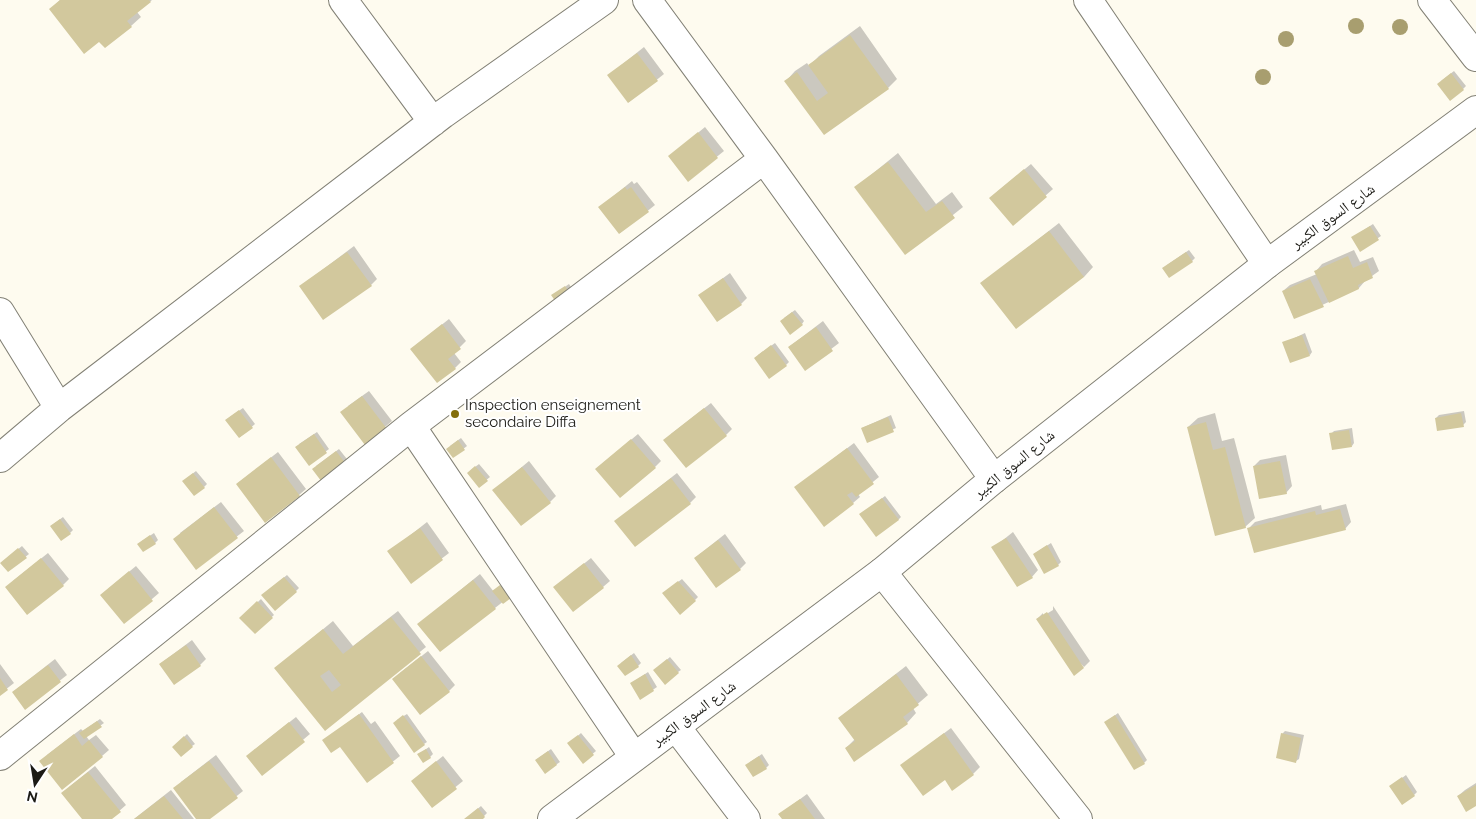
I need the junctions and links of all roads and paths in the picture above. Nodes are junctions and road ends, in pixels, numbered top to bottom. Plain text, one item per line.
1 (343, 0) edge
2 (604, 0) edge
3 (647, 0) edge
4 (1088, 0) edge
5 (1432, 0) edge
6 (1476, 57) edge
7 (1476, 110) edge
8 (433, 122) junction
9 (764, 159) junction
10 (1267, 264) junction
11 (0, 312) edge
12 (59, 408) junction
13 (411, 426) junction
14 (0, 458) edge
15 (994, 480) junction
16 (882, 572) junction
17 (676, 727) junction
18 (0, 756) edge
19 (634, 757) junction
20 (552, 819) edge
21 (746, 819) edge
22 (1078, 819) edge

1 - 8 street
2 - 8 street
3 - 9 street
4 - 10 street
5 - 6 street
7 - 10 street, شارع السوق الكبير
8 - 12 street
9 - 13 street
9 - 15 street
10 - 15 street, شارع السوق الكبير
11 - 12 street
12 - 14 street
13 - 18 street
13 - 19 street
15 - 16 street, شارع السوق الكبير
16 - 17 street, شارع السوق الكبير
16 - 22 street
17 - 19 street, شارع السوق الكبير
17 - 21 street
19 - 20 street, شارع السوق الكبير

